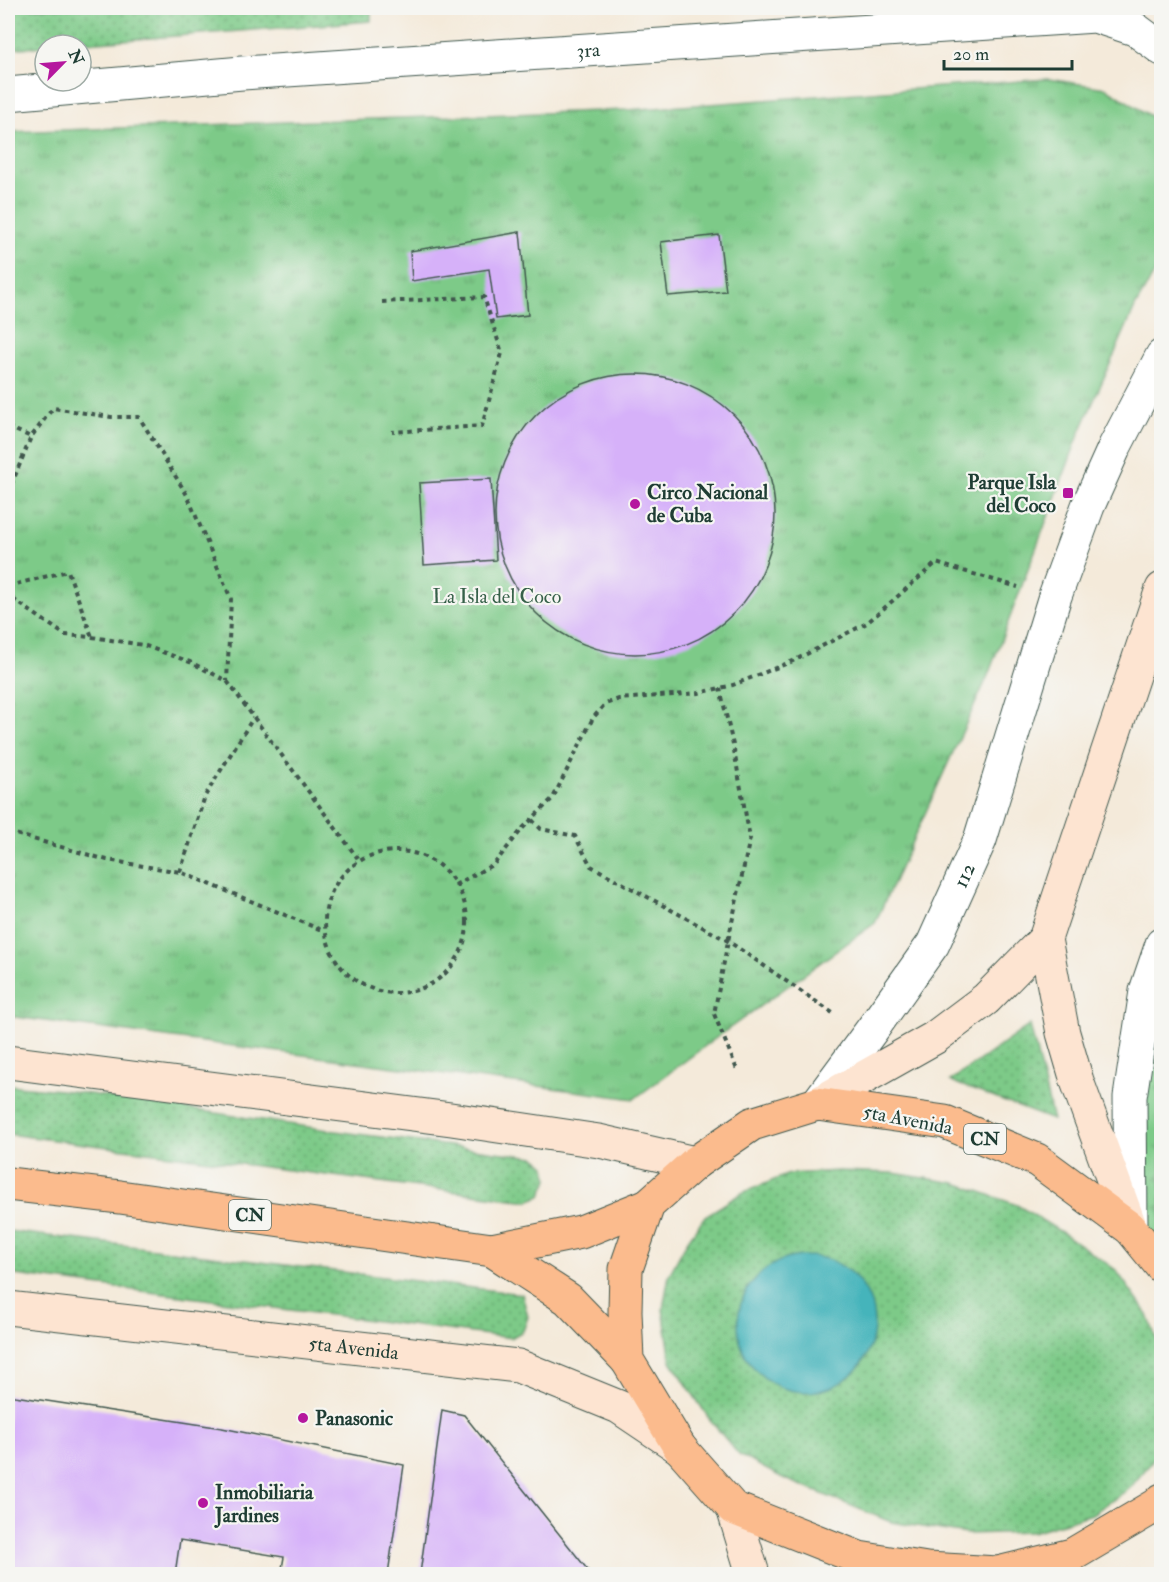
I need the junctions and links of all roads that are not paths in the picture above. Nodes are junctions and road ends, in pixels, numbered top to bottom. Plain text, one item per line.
1 (1161, 49) edge
2 (8, 94) edge
3 (1161, 356) edge
4 (1161, 589) edge
5 (1045, 939) junction
6 (1161, 944) edge
7 (8, 1062) edge
8 (817, 1104) junction
9 (695, 1162) junction
10 (8, 1184) edge
11 (648, 1205) junction
12 (1131, 1229) junction
13 (492, 1250) junction
14 (1161, 1267) edge
15 (8, 1308) edge
16 (627, 1360) junction
17 (680, 1448) junction
18 (1160, 1503) edge
19 (733, 1508) junction
20 (1072, 1555) junction
21 (753, 1575) edge
22 (1046, 1575) edge

1 - 2 street, 3ra
3 - 8 street, 112
4 - 5 main road
5 - 8 main road
5 - 12 main road
6 - 12 street
7 - 9 main road
8 - 9 highway, 5ta Avenida / CN
8 - 12 highway, 5ta Avenida / CN
9 - 11 highway, 5ta Avenida / CN
10 - 13 highway, 5ta Avenida / CN
11 - 13 highway, 5ta Avenida / CN
11 - 16 highway, 5ta Avenida / CN
12 - 14 highway, 5ta Avenida / CN
13 - 16 highway, 5ta Avenida / CN
15 - 17 main road, 5ta Avenida
16 - 17 highway, 5ta Avenida / CN
17 - 19 highway, 5ta Avenida / CN
18 - 20 highway, 5ta Avenida / CN
19 - 20 highway, 5ta Avenida / CN
19 - 21 main road
20 - 22 main road

